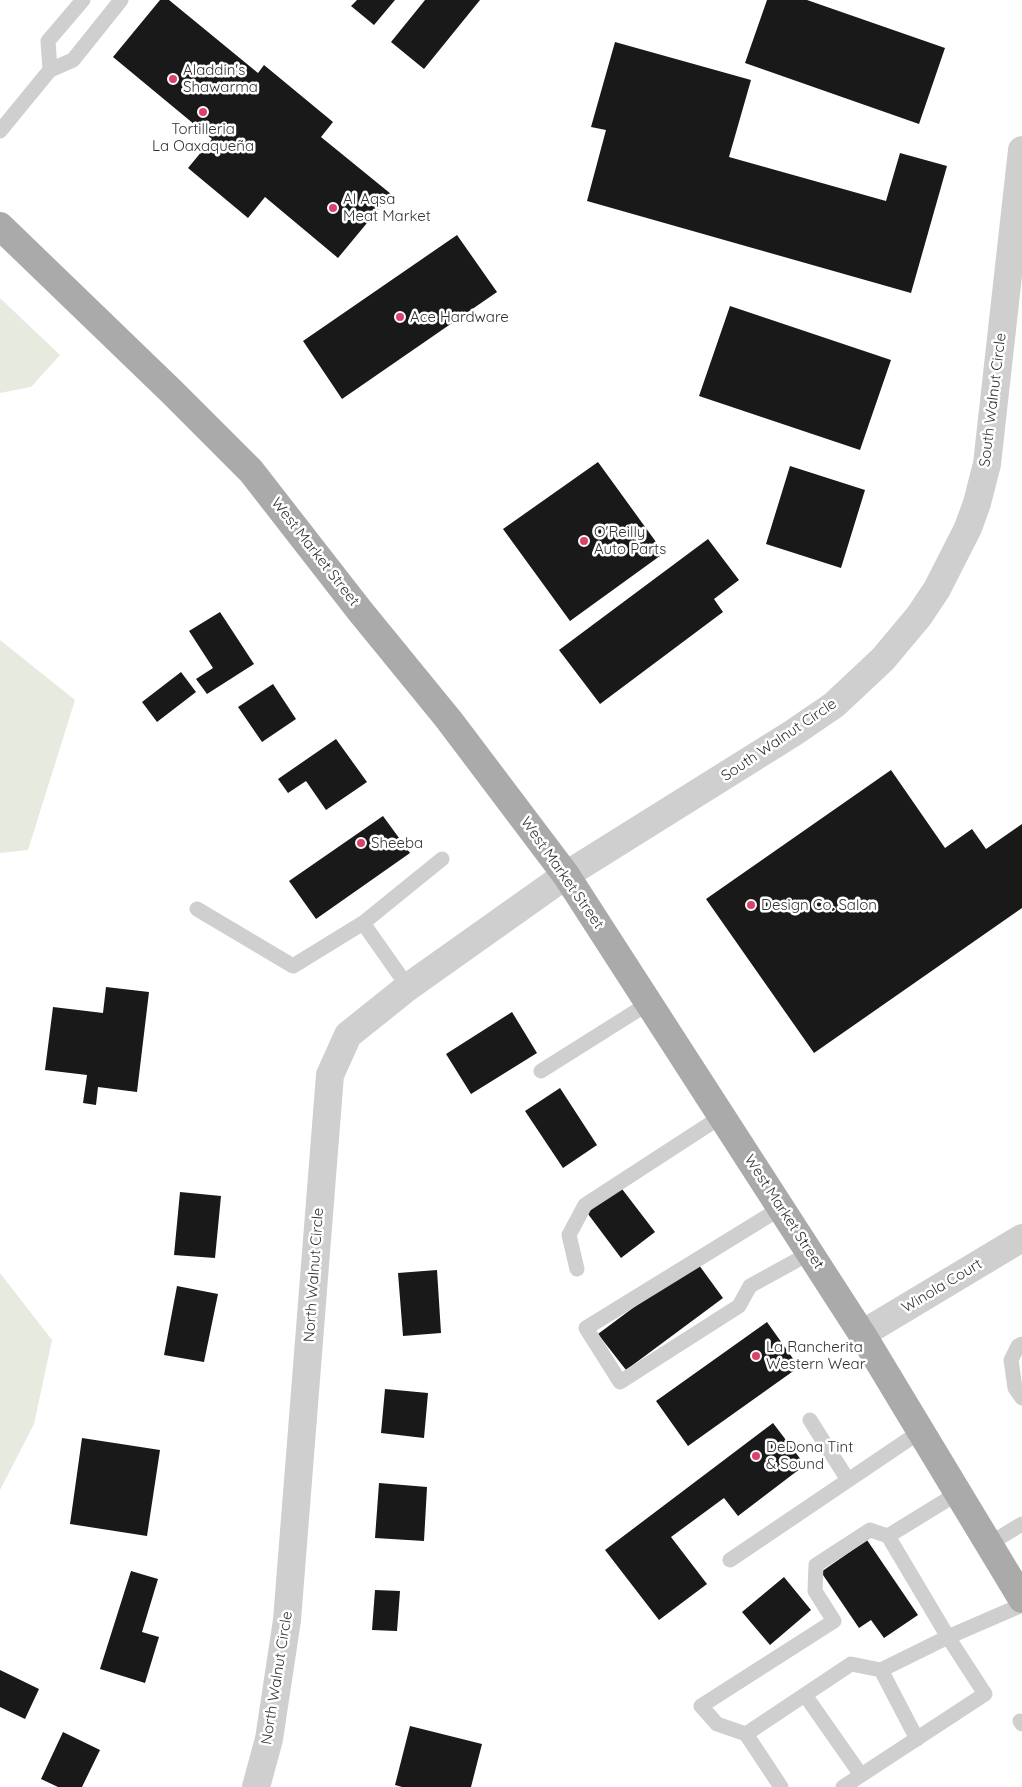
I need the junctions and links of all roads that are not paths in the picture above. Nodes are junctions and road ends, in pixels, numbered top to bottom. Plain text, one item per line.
1 (83, 0) edge
2 (121, 0) edge
3 (50, 70) junction
4 (0, 131) edge
5 (1022, 150) edge
6 (0, 226) edge
7 (442, 859) dead end
8 (566, 875) junction
9 (197, 909) dead end
10 (363, 923) junction
11 (408, 987) junction
12 (649, 1003) junction
13 (541, 1071) dead end
14 (722, 1116) junction
15 (781, 1208) junction
16 (1022, 1238) edge
17 (810, 1254) junction
18 (577, 1269) dead end
19 (862, 1334) junction
20 (1022, 1344) edge
21 (1022, 1398) edge
22 (810, 1420) dead end
23 (921, 1431) junction
24 (848, 1480) junction
25 (958, 1493) junction
26 (1022, 1524) edge
27 (888, 1536) junction
28 (989, 1544) junction
29 (730, 1560) dead end
30 (1022, 1599) edge
31 (1022, 1605) edge
32 (948, 1637) junction
33 (881, 1670) junction
34 (805, 1695) junction
35 (746, 1734) junction
36 (917, 1739) junction
37 (861, 1776) junction
38 (256, 1787) edge
39 (781, 1787) edge
40 (843, 1787) edge

1 - 3 lane
2 - 3 lane
3 - 4 lane
5 - 8 street, South Walnut Circle
6 - 8 main road, West Market Street
7 - 10 lane
8 - 11 street, North Walnut Circle
8 - 12 main road, West Market Street
9 - 10 lane
10 - 11 lane
11 - 38 street, North Walnut Circle
12 - 13 lane
12 - 14 main road, West Market Street
14 - 15 main road, West Market Street
14 - 18 lane
15 - 17 main road, West Market Street
15 - 17 lane
16 - 19 street, Winola Court
17 - 19 main road, West Market Street
19 - 23 main road, West Market Street
20 - 21 lane
22 - 24 lane
23 - 24 lane
23 - 25 main road, West Market Street
24 - 29 lane
25 - 27 lane
25 - 28 main road, West Market Street
26 - 28 lane
27 - 32 lane
27 - 35 lane
28 - 30 main road, West Market Street
31 - 32 lane
32 - 33 lane
32 - 36 lane
33 - 34 lane
33 - 36 lane
34 - 35 lane
34 - 37 lane
35 - 39 lane
36 - 37 lane
37 - 40 lane

